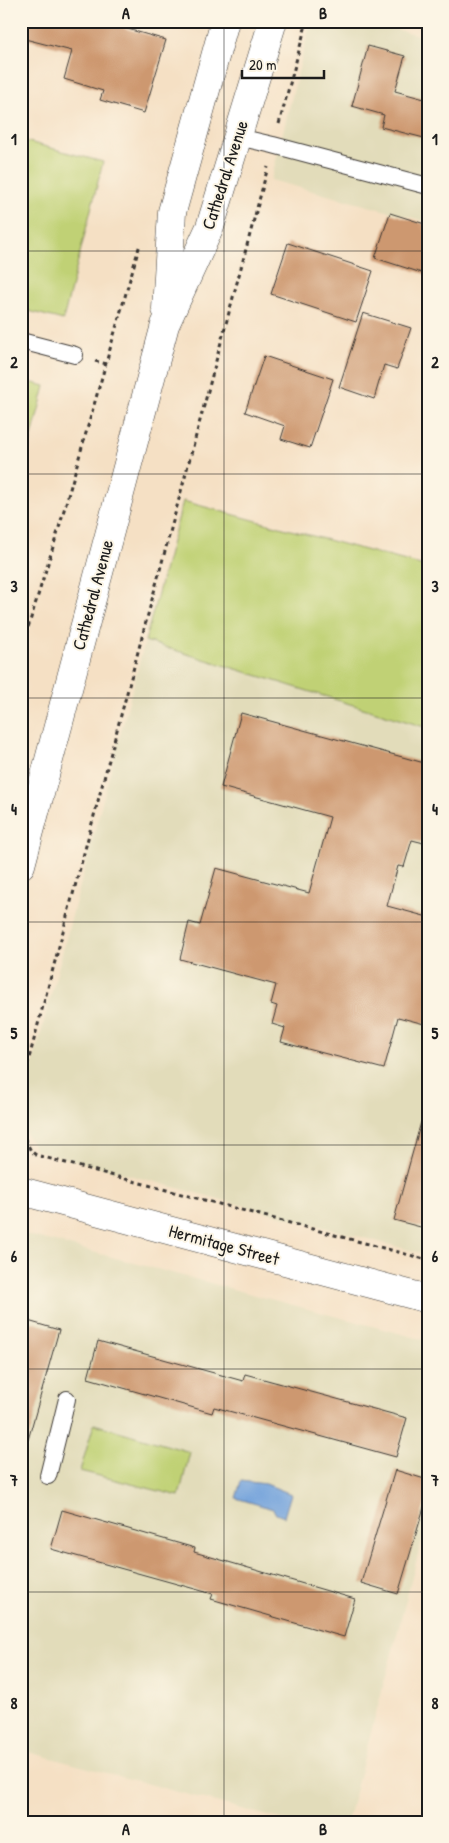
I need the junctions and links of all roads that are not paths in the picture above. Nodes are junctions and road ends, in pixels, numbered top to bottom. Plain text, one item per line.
1 (226, 21) edge
2 (273, 21) edge
3 (238, 137) junction
4 (428, 186) edge
5 (165, 325) junction
6 (21, 341) edge
7 (75, 355) dead end
8 (21, 865) edge
9 (21, 1191) edge
10 (428, 1299) edge
11 (68, 1399) dead end
12 (48, 1476) dead end

1 - 5 main road, Cathedral Avenue
2 - 3 main road, Cathedral Avenue
3 - 4 lane
3 - 5 main road, Cathedral Avenue
5 - 8 main road, Cathedral Avenue
6 - 7 lane
9 - 10 main road, Hermitage Street
11 - 12 lane

